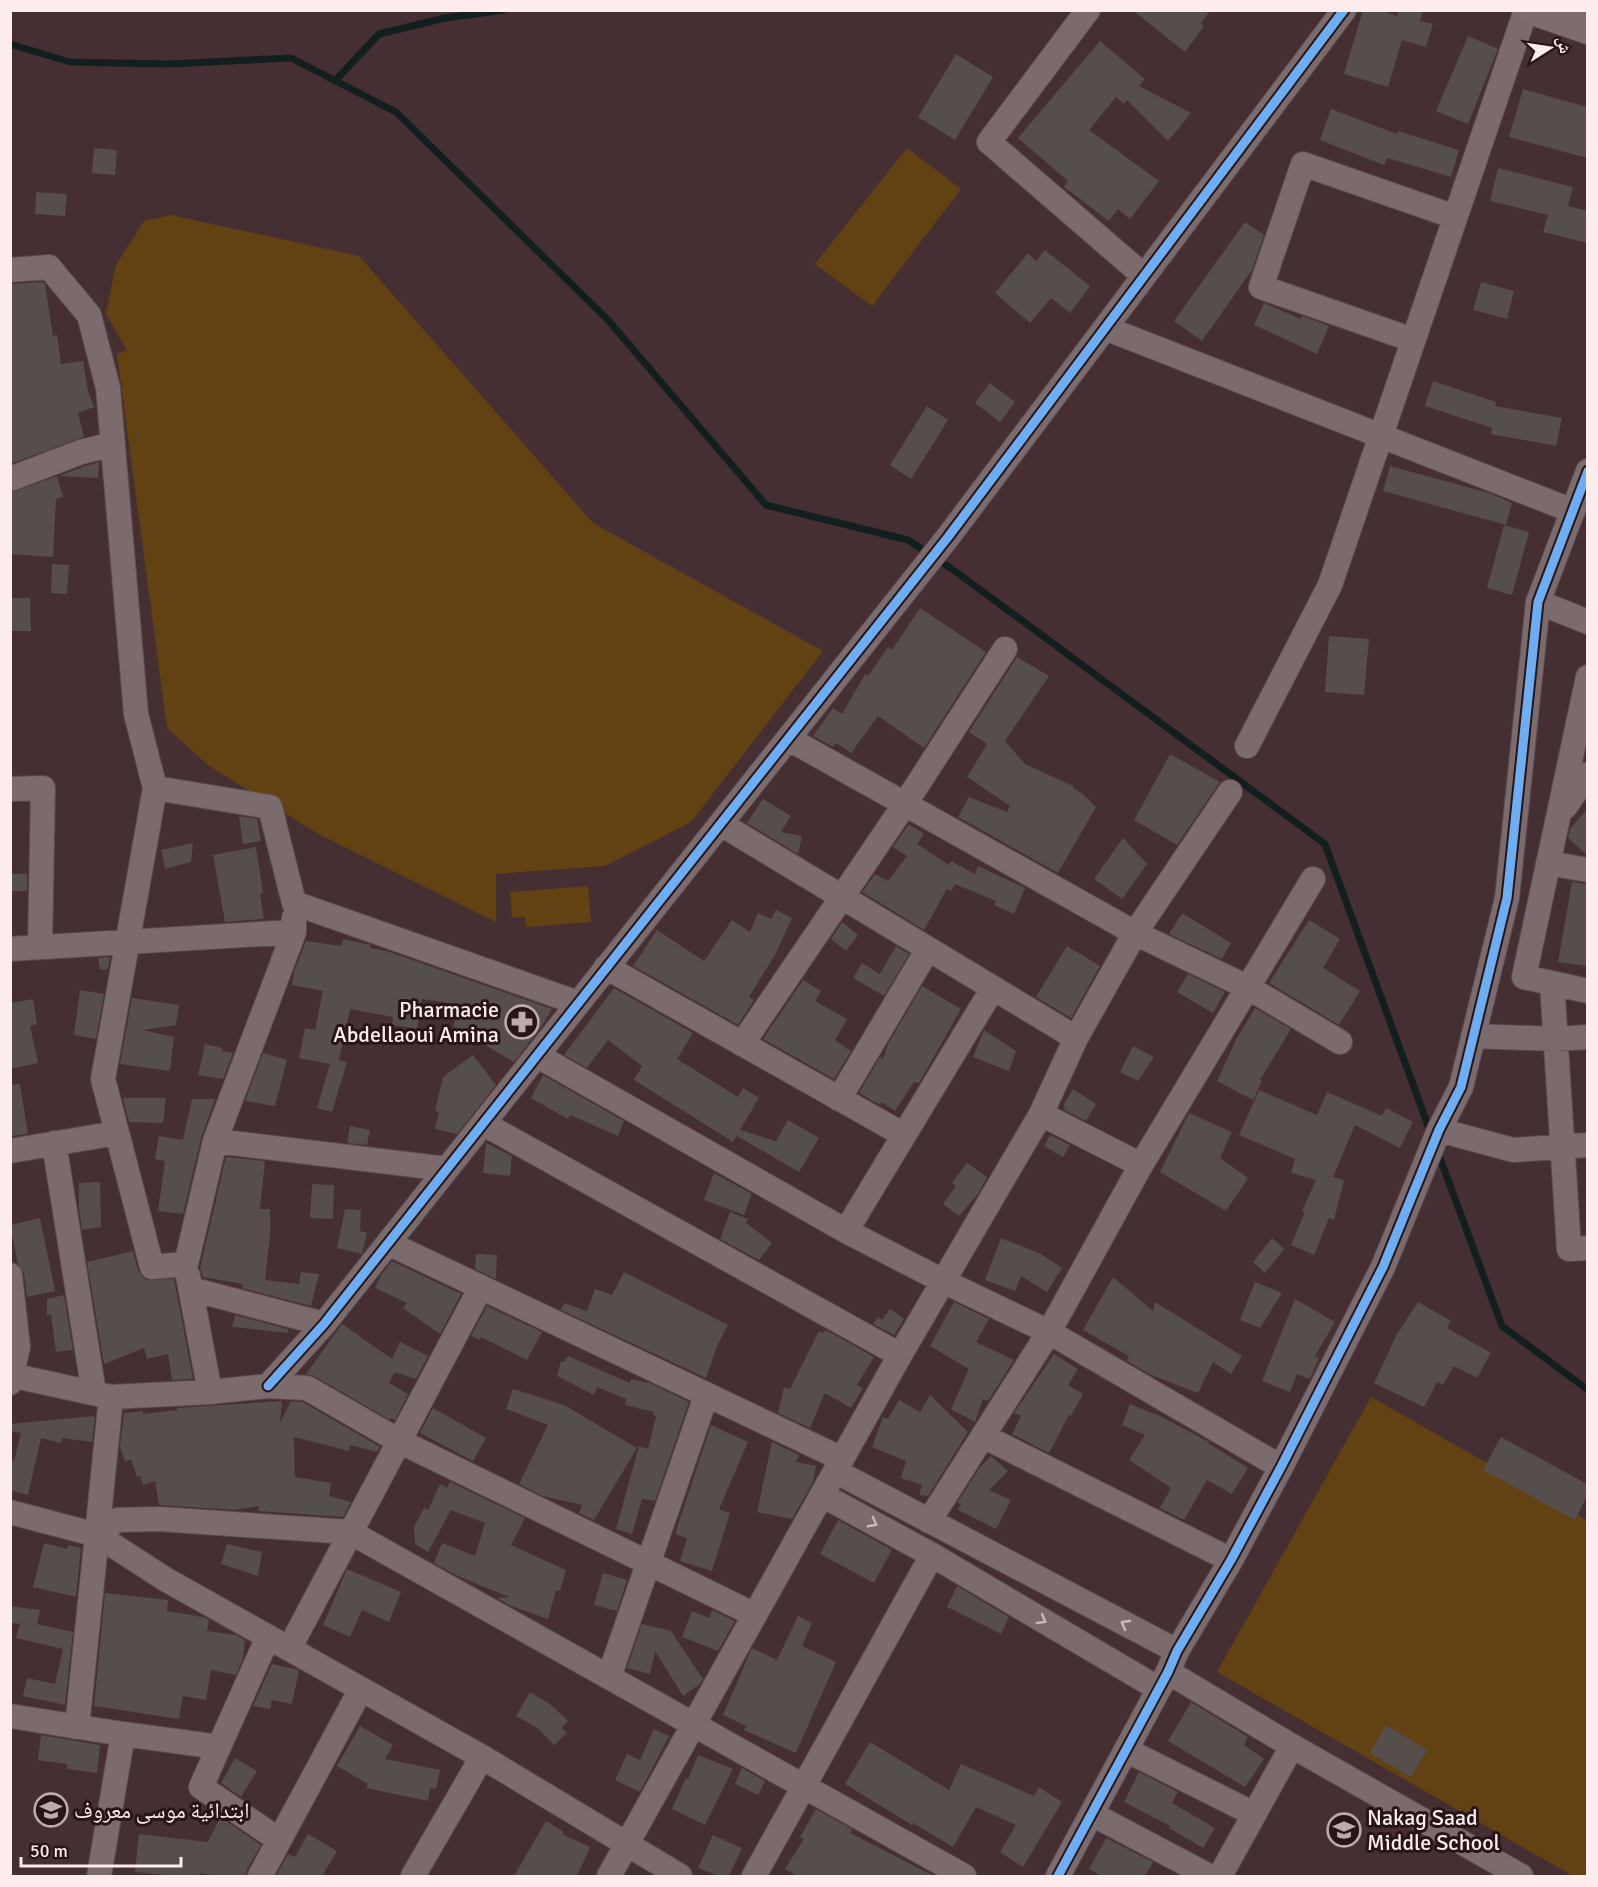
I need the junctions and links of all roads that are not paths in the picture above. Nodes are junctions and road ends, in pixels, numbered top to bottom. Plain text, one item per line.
1 (1088, 10) edge
2 (1344, 10) edge
3 (1526, 10) edge
4 (1533, 10) edge
5 (1587, 28) edge
6 (1455, 217) junction
7 (10, 270) edge
8 (1144, 276) junction
9 (1105, 328) junction
10 (1413, 340) junction
11 (1381, 436) junction
12 (113, 444) junction
13 (1587, 471) edge
14 (10, 479) edge
15 (1573, 511) junction
16 (1538, 602) junction
17 (1587, 622) edge
18 (1005, 649) dead end
19 (1587, 677) edge
20 (789, 740) junction
21 (1247, 746) dead end
22 (1587, 774) edge
23 (155, 788) junction
24 (10, 789) edge
25 (1230, 792) dead end
26 (905, 804) junction
27 (1558, 818) junction
28 (722, 824) junction
29 (1548, 863) junction
30 (1587, 870) edge
31 (1312, 879) dead end
32 (841, 896) junction
33 (294, 903) junction
34 (294, 932) junction
35 (1135, 933) junction
36 (128, 942) junction
37 (40, 947) junction
38 (10, 949) edge
39 (928, 949) junction
40 (606, 967) junction
41 (1551, 983) junction
42 (993, 988) junction
43 (1249, 988) junction
44 (1587, 991) edge
45 (578, 1003) junction
46 (1473, 1036) junction
47 (1587, 1037) edge
48 (1076, 1038) junction
49 (1555, 1039) junction
50 (1340, 1042) dead end
51 (742, 1044) junction
52 (538, 1056) junction
53 (839, 1099) junction
54 (1041, 1114) junction
55 (484, 1124) junction
56 (1439, 1130) junction
57 (117, 1133) junction
58 (904, 1135) junction
59 (214, 1141) junction
60 (54, 1143) junction
61 (1587, 1145) edge
62 (1562, 1147) junction
63 (10, 1151) edge
64 (1141, 1165) junction
65 (447, 1169) junction
66 (846, 1231) junction
67 (388, 1243) junction
68 (1587, 1248) edge
69 (186, 1264) junction
70 (10, 1275) edge
71 (943, 1281) junction
72 (481, 1287) junction
73 (191, 1289) junction
74 (324, 1324) junction
75 (1049, 1332) junction
76 (900, 1355) junction
77 (11, 1378) edge
78 (268, 1386) junction
79 (210, 1392) junction
80 (103, 1395) junction
81 (706, 1396) junction
82 (983, 1436) junction
83 (399, 1441) junction
84 (838, 1465) junction
85 (1281, 1467) junction
86 (822, 1495) junction
87 (10, 1512) edge
88 (929, 1521) junction
89 (350, 1532) junction
90 (97, 1535) junction
91 (932, 1555) junction
92 (1231, 1560) junction
93 (647, 1564) junction
94 (755, 1615) junction
95 (268, 1637) junction
96 (289, 1648) junction
97 (1168, 1670) junction
98 (609, 1677) junction
99 (361, 1689) junction
100 (10, 1716) edge
101 (693, 1724) junction
102 (77, 1727) junction
103 (123, 1734) junction
104 (1292, 1746) junction
105 (219, 1747) junction
106 (1126, 1750) junction
107 (482, 1757) junction
108 (804, 1787) junction
109 (1092, 1814) junction
110 (1254, 1815) junction
111 (279, 1840) junction
112 (626, 1846) junction
113 (937, 1870) edge
114 (99, 1876) edge
115 (260, 1876) edge
116 (413, 1876) edge
117 (609, 1876) edge
118 (680, 1876) edge
119 (754, 1876) edge
120 (964, 1876) edge
121 (1058, 1876) edge
122 (1209, 1876) edge
123 (1220, 1876) edge
124 (1521, 1876) edge

1 - 8 street
2 - 8 street
3 - 6 street
4 - 5 main road
6 - 10 street
6 - 10 street
7 - 12 street
8 - 9 street
9 - 11 street
9 - 20 street
10 - 11 street
11 - 15 street
11 - 21 street
12 - 14 street
12 - 23 street
13 - 15 street
15 - 16 street
16 - 17 street
16 - 46 street
18 - 26 street
19 - 27 street
20 - 26 street
20 - 28 street
22 - 27 street
23 - 33 street
23 - 36 street
24 - 37 street
25 - 35 street
26 - 32 street
26 - 35 street
27 - 29 street
28 - 32 street
28 - 40 street
29 - 30 street
29 - 41 street
31 - 43 street
32 - 39 street
32 - 51 street
33 - 34 street
33 - 45 street
34 - 36 street
34 - 59 street
35 - 43 street
35 - 48 street
36 - 37 street
36 - 57 street
37 - 38 street
39 - 42 street
39 - 53 street
40 - 45 street
40 - 51 street
41 - 44 street
41 - 49 street
42 - 48 street
42 - 58 street
43 - 50 street
43 - 64 street
45 - 52 street
46 - 49 street
46 - 56 street
47 - 49 street
48 - 54 street
49 - 62 street
51 - 53 street
52 - 55 street
52 - 66 street
53 - 58 street
54 - 64 street
54 - 71 street
55 - 65 street
55 - 76 street
56 - 62 street
56 - 85 street
57 - 60 street
57 - 69 street
58 - 66 street
59 - 65 street
59 - 69 street
60 - 63 street
60 - 80 street
61 - 62 street
62 - 68 street
64 - 75 street
65 - 67 street
66 - 71 street
67 - 72 street
67 - 74 street
69 - 73 street
70 - 77 street
71 - 75 street
71 - 76 street
72 - 81 street
72 - 83 street
73 - 74 street
73 - 79 street
74 - 78 street
75 - 82 street
75 - 85 street
76 - 84 street
77 - 80 street
78 - 79 street
78 - 83 street
79 - 80 street
80 - 90 street
81 - 84 street
81 - 93 street
82 - 88 street
82 - 92 street
83 - 89 street
83 - 93 street
84 - 86 street
84 - 88 street
85 - 92 street
86 -> 91 street
86 - 94 street
87 - 90 street
97 -> 88 street
89 - 90 street
89 - 96 street
89 - 98 street
90 - 95 street
90 - 102 street
91 -> 97 street
91 - 108 street
92 - 97 street
93 - 94 street
93 - 98 street
94 - 101 street
95 - 96 street
95 - 105 street
96 - 99 street
97 - 104 street
97 - 106 street
98 - 101 street
99 - 107 street
99 - 111 street
100 - 102 street
101 - 108 street
101 - 112 street
102 - 103 street
103 - 105 street
103 - 114 street
104 - 110 street
104 - 124 street
105 - 111 street
106 - 109 street
106 - 110 street
107 - 112 street
107 - 116 street
108 - 113 street
108 - 119 street
109 - 121 street
109 - 122 street
110 - 123 street
111 - 115 street
112 - 117 street
112 - 118 street
113 - 120 street

